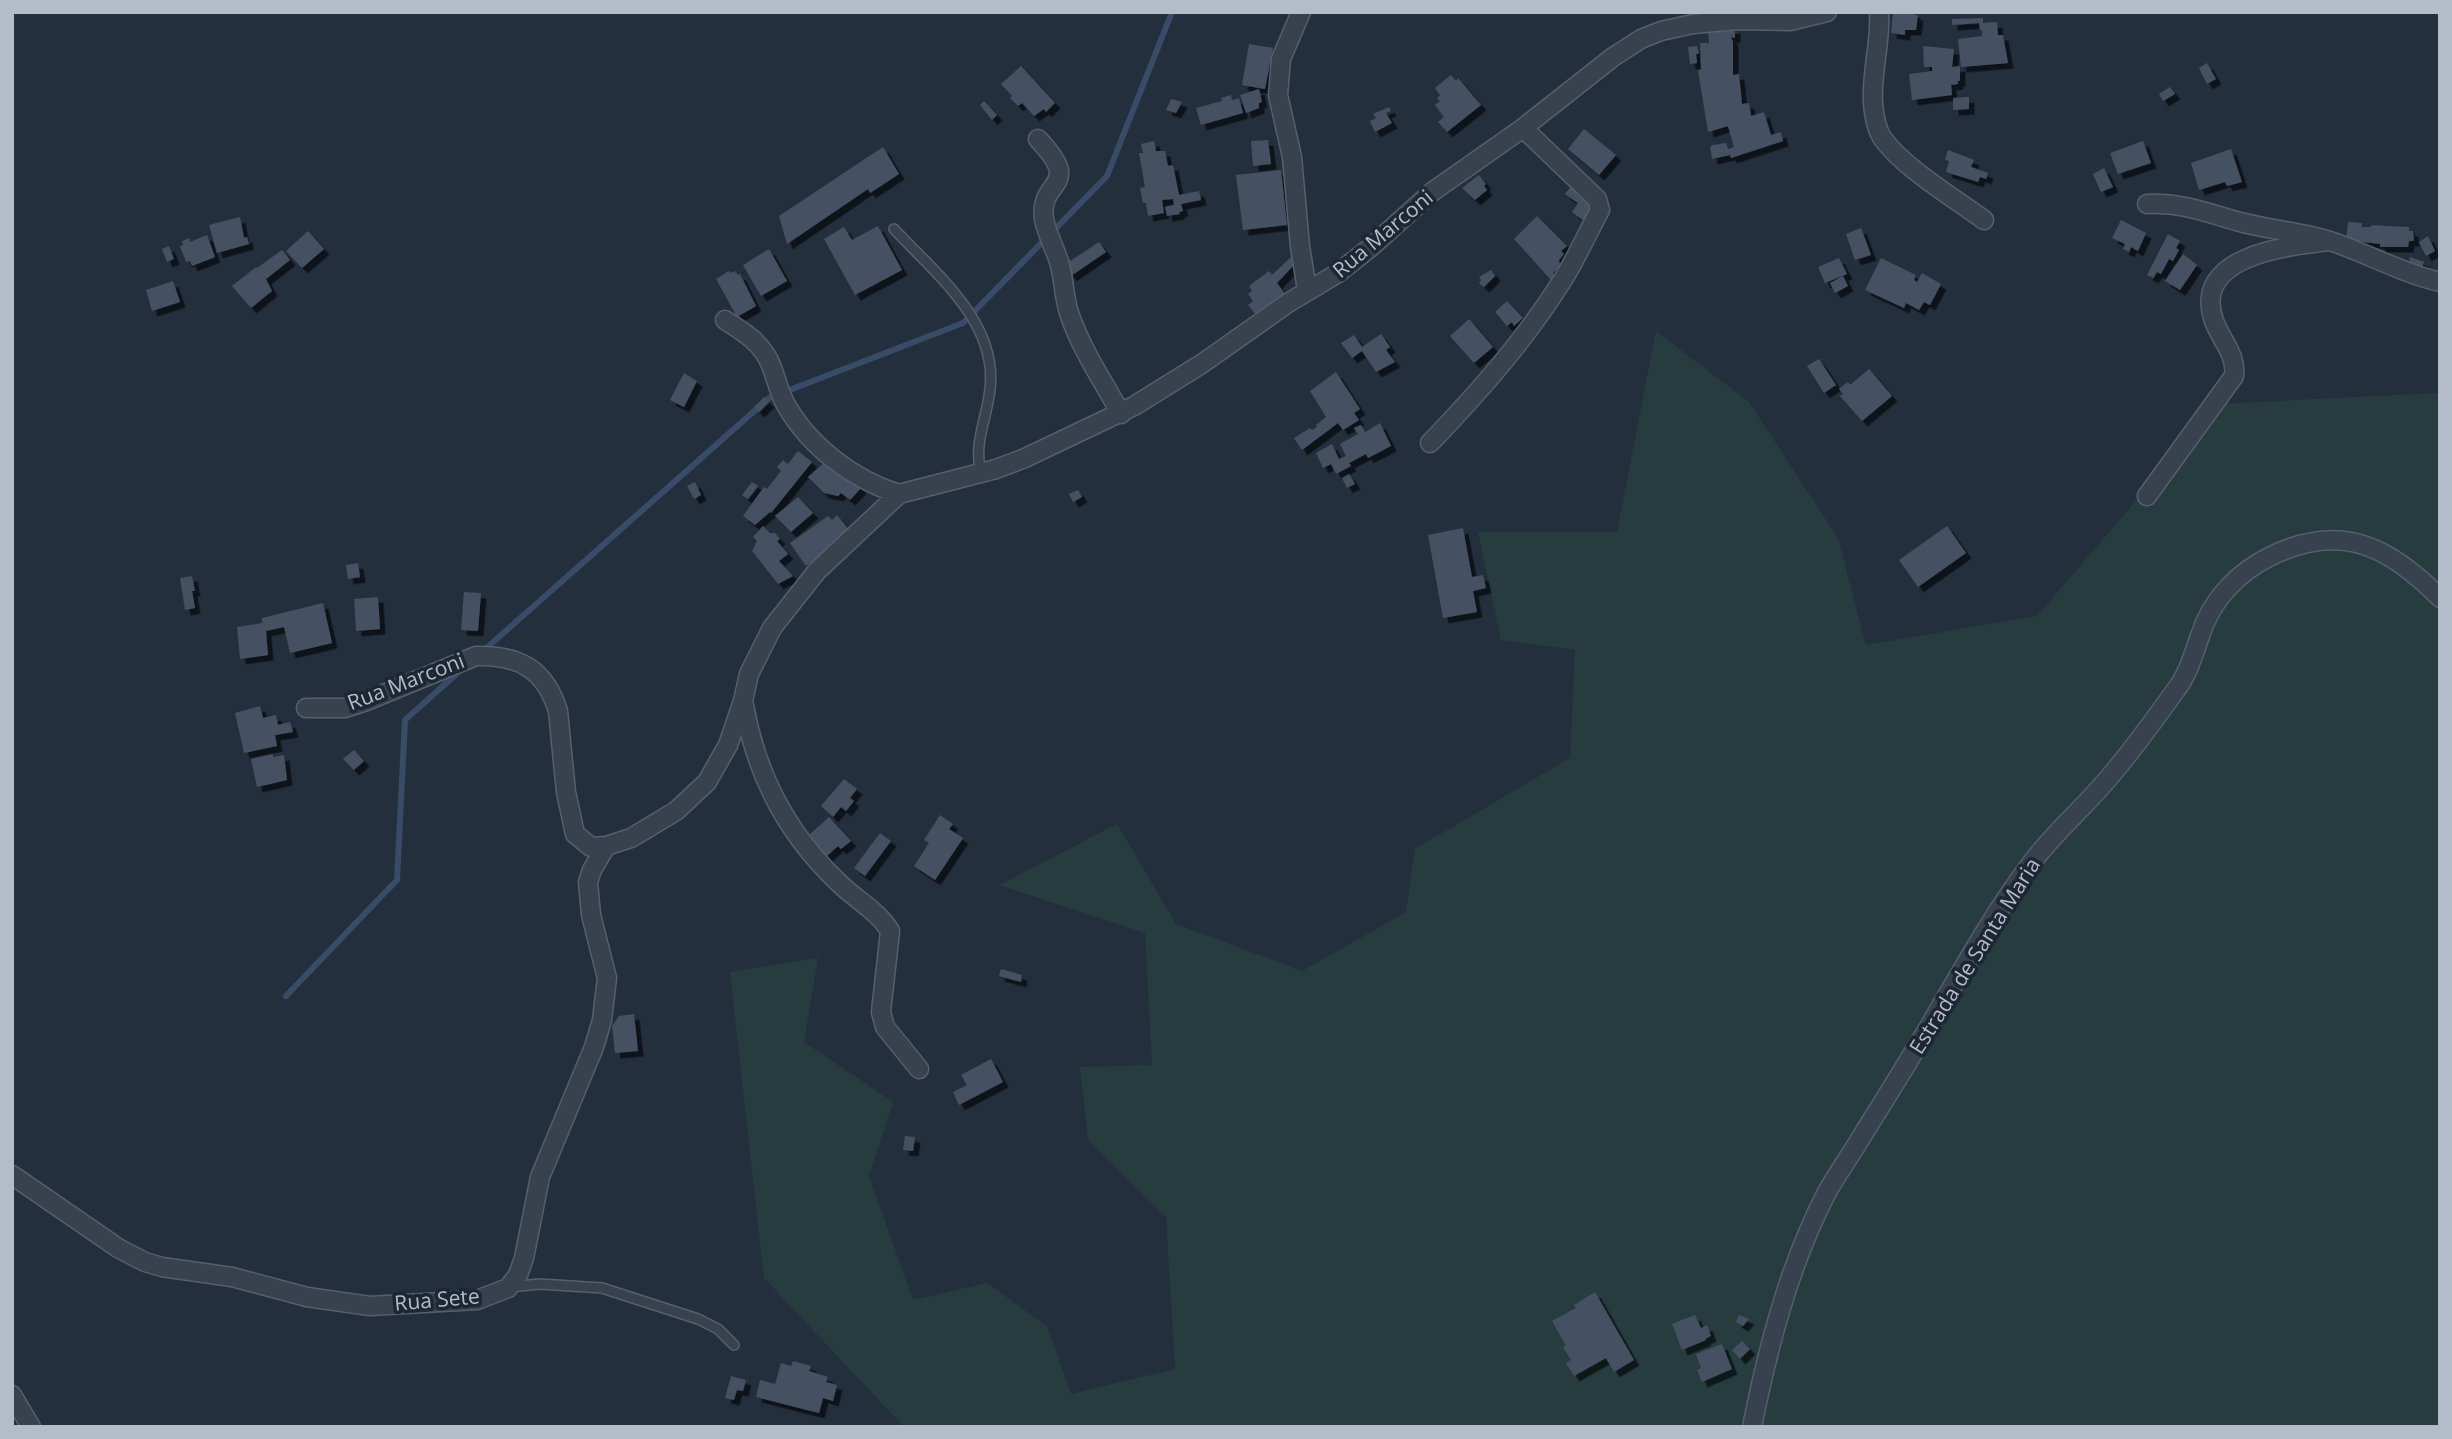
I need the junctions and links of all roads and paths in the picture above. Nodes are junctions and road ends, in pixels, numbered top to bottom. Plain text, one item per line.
1 (1301, 12) edge
2 (1827, 12) edge
3 (1879, 12) edge
4 (1523, 128) junction
5 (1038, 139) dead end
6 (2147, 204) dead end
7 (1984, 220) dead end
8 (894, 229) dead end
9 (2329, 241) junction
10 (2440, 282) edge
11 (1307, 290) junction
12 (725, 320) dead end
13 (1121, 414) junction
14 (1430, 443) dead end
15 (981, 473) junction
16 (899, 494) junction
17 (2147, 496) dead end
18 (2440, 598) edge
19 (743, 701) junction
20 (306, 708) dead end
21 (606, 846) junction
22 (919, 1069) dead end
23 (12, 1175) edge
24 (508, 1288) junction
25 (734, 1345) dead end
26 (12, 1395) edge
27 (31, 1427) edge
28 (1752, 1427) edge

1 - 11 street
2 - 4 street, Rua Marconi
3 - 7 street
4 - 11 street, Rua Marconi
4 - 14 street
5 - 13 street
6 - 9 street
8 - 15 lane
9 - 10 street
9 - 17 street
11 - 13 street, Rua Marconi
12 - 16 street
13 - 15 street, Rua Marconi
15 - 16 street, Rua Marconi
16 - 19 street, Rua Marconi
18 - 28 street, Estrada de Santa Maria
19 - 21 street, Rua Marconi
19 - 22 street
20 - 21 street, Rua Marconi
21 - 24 street, Rua Sete
23 - 24 street, Rua Sete
24 - 25 lane
26 - 27 street

